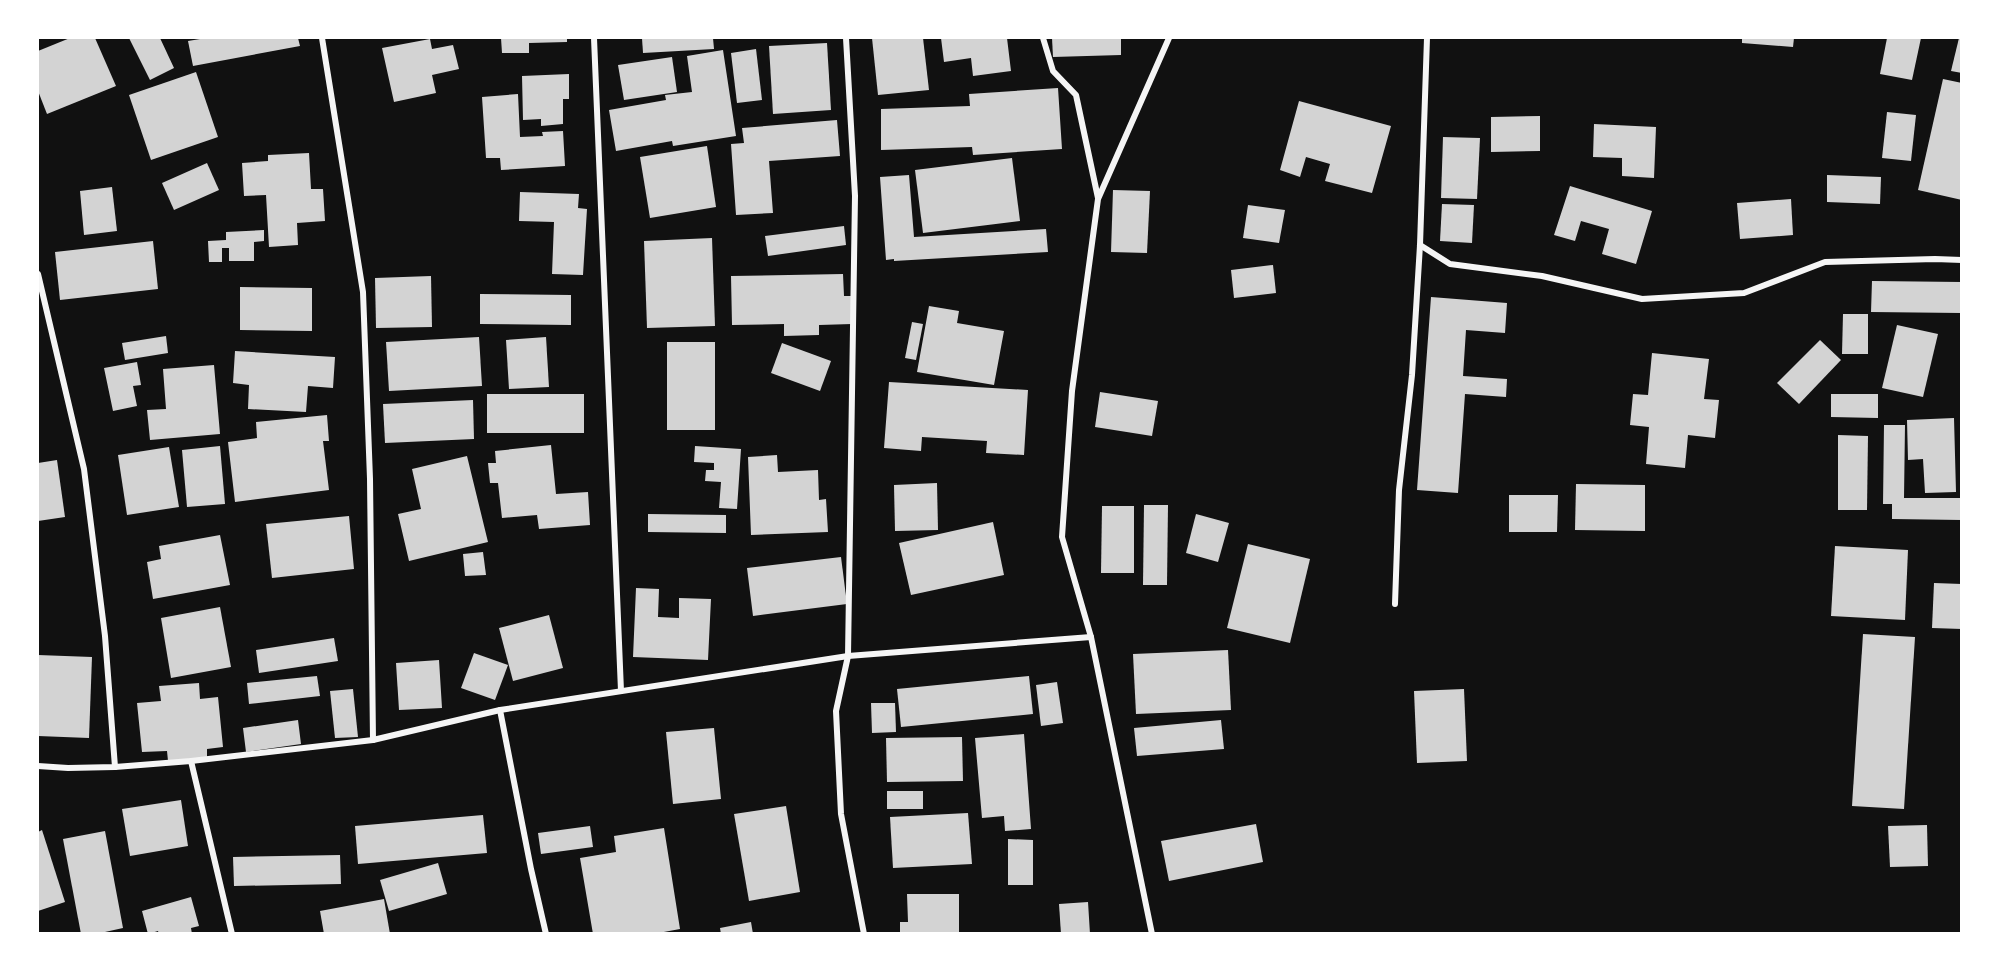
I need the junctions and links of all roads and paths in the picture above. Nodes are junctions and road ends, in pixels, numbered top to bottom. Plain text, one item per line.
1 (322, 38) edge
2 (594, 38) edge
3 (846, 38) edge
4 (1043, 38) edge
5 (1169, 38) edge
6 (1427, 38) edge
7 (1098, 200) junction
8 (1420, 245) junction
9 (1962, 261) edge
10 (38, 274) edge
11 (1395, 604) dead end
12 (1091, 637) junction
13 (848, 656) junction
14 (621, 691) junction
15 (500, 710) junction
16 (374, 740) junction
17 (191, 761) junction
18 (38, 766) edge
19 (115, 767) junction
20 (232, 933) edge
21 (546, 933) edge
22 (864, 933) edge
23 (1152, 933) edge

1 - 16 street
2 - 14 street
3 - 13 street
4 - 7 street
5 - 7 street
6 - 8 street
7 - 12 street
8 - 9 street
8 - 11 street
10 - 19 street
12 - 13 street
12 - 23 street
13 - 14 street
13 - 22 street
14 - 15 street
15 - 16 street
15 - 21 street
16 - 17 street
17 - 19 street
17 - 20 street
18 - 19 street

